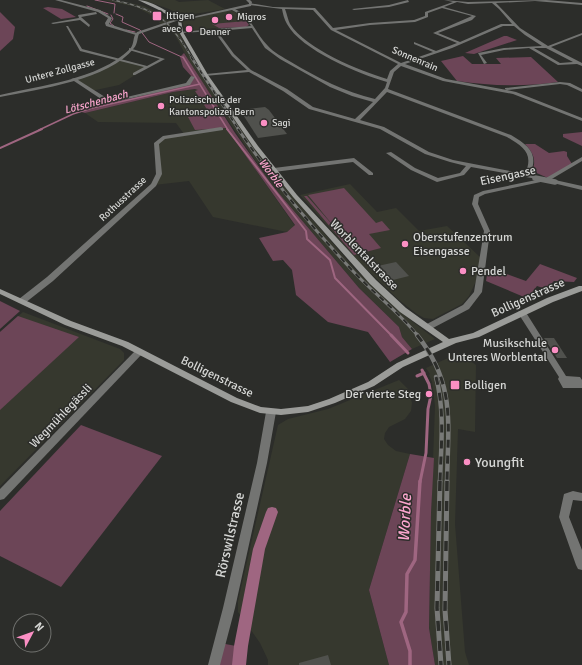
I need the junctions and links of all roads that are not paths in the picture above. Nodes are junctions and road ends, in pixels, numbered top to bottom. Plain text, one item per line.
1 (57, 0) edge
2 (140, 0) edge
3 (248, 0) edge
4 (407, 0) edge
5 (446, 0) edge
6 (488, 0) edge
7 (456, 2) junction
8 (493, 2) junction
9 (250, 4) junction
10 (582, 4) edge
11 (283, 8) junction
12 (443, 8) junction
13 (232, 9) junction
14 (354, 10) dead end
15 (101, 12) junction
16 (184, 18) joint
17 (177, 19) junction
18 (81, 20) junction
19 (67, 22) junction
20 (53, 24) dead end
21 (514, 25) junction
22 (89, 26) dead end
23 (253, 27) junction
24 (332, 29) junction
25 (215, 30) junction
26 (181, 32) junction
27 (137, 33) junction
28 (582, 33) edge
29 (415, 43) dead end
30 (460, 43) junction
31 (530, 47) junction
32 (547, 47) junction
33 (130, 49) junction
34 (436, 52) junction
35 (120, 59) junction
36 (486, 62) dead end
37 (401, 64) junction
38 (580, 64) edge
39 (148, 67) junction
40 (250, 71) junction
41 (134, 74) dead end
42 (206, 74) junction
43 (192, 76) dead end
44 (72, 79) junction
45 (388, 81) junction
46 (386, 90) junction
47 (506, 90) junction
48 (582, 91) edge
49 (0, 96) edge
50 (376, 101) junction
51 (582, 120) edge
52 (356, 121) junction
53 (221, 129) dead end
54 (389, 154) dead end
55 (582, 159) edge
56 (470, 164) junction
57 (274, 170) junction
58 (371, 174) dead end
59 (527, 176) junction
60 (582, 188) edge
61 (582, 288) edge
62 (0, 291) edge
63 (22, 301) junction
64 (522, 312) junction
65 (428, 327) junction
66 (449, 343) junction
67 (139, 352) junction
68 (564, 379) dead end
69 (271, 412) junction
70 (0, 496) edge
71 (582, 498) edge
72 (582, 566) edge
73 (214, 665) edge

1 - 15 street
2 - 17 main road
3 - 9 street
4 - 14 street
5 - 7 street
6 - 8 street
7 - 8 street
7 - 12 street
8 - 10 street
8 - 21 street
9 - 11 street, Sonnenrain
9 - 13 street
11 - 24 street, Sonnenrain
11 - 45 street
12 - 24 street
12 - 30 street
13 - 16 street
13 - 23 street
15 - 18 street
15 - 27 street
16 - 17 main road
17 - 26 main road, Worblentalstrasse
17 - 27 street
18 - 19 street
18 - 22 street
19 - 20 street
19 - 35 street
21 - 30 street
21 - 32 street
23 - 25 street
23 - 50 street
24 - 37 street, Sonnenrain
25 - 26 street
25 - 40 street
26 - 42 main road, Worblentalstrasse
27 - 33 street, Untere Zollgasse
28 - 32 street
29 - 34 street
30 - 34 street
31 - 32 street
31 - 36 street
31 - 38 street
32 - 38 street
33 - 35 street, Untere Zollgasse
33 - 39 street
34 - 37 street
35 - 39 street
35 - 44 street, Untere Zollgasse
37 - 45 street
37 - 47 street, Sonnenrain
39 - 41 street
40 - 42 street
40 - 52 street
42 - 57 main road, Worblentalstrasse
43 - 44 street
44 - 49 street, Untere Zollgasse
45 - 46 street
46 - 50 street
46 - 59 street
47 - 48 street
47 - 51 street, Sonnenrain
50 - 52 street
52 - 56 street
53 - 63 street, Rothusstrasse
54 - 56 street
55 - 65 street, Eisengasse
56 - 59 street
57 - 58 street
57 - 65 main road, Worblentalstrasse
59 - 60 street, bridge
61 - 64 main road, Bolligenstrasse
62 - 63 main road, Bolligenstrasse
63 - 67 main road, Bolligenstrasse
64 - 66 main road, Bolligenstrasse
64 - 68 street
65 - 66 main road, Worblentalstrasse
66 - 69 main road, Bolligenstrasse
67 - 69 main road, Bolligenstrasse
67 - 70 street, Wegmühlegässli
69 - 73 street, Rörswilstrasse
71 - 72 street

